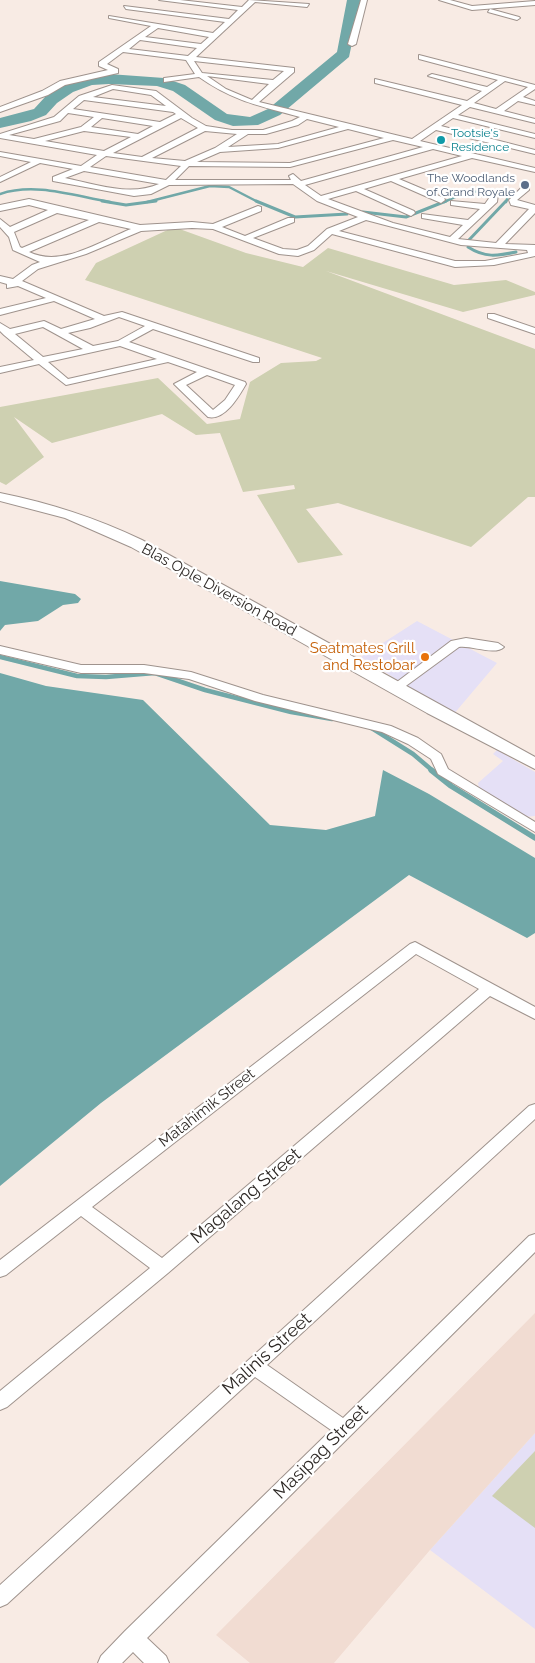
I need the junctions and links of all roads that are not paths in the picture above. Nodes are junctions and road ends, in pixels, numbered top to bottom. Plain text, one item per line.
1 (136, 0) edge
2 (162, 0) edge
3 (253, 0) edge
4 (257, 0) edge
5 (364, 0) edge
6 (442, 0) edge
7 (291, 2) edge
8 (535, 3) edge
9 (307, 5) dead end
10 (126, 7) junction
11 (480, 8) junction
12 (244, 9) junction
13 (517, 18) dead end
14 (232, 21) junction
15 (156, 26) junction
16 (215, 36) junction
17 (137, 38) junction
18 (352, 44) dead end
19 (202, 46) junction
20 (122, 50) junction
21 (422, 57) dead end
22 (189, 59) junction
23 (445, 64) junction
24 (200, 75) junction
25 (504, 79) junction
26 (167, 80) dead end
27 (275, 82) junction
28 (378, 82) dead end
29 (423, 83) junction
30 (534, 87) edge
31 (488, 90) junction
32 (82, 98) junction
33 (517, 98) junction
34 (253, 103) junction
35 (535, 103) edge
36 (467, 106) junction
37 (0, 110) edge
38 (68, 111) junction
39 (179, 112) junction
40 (497, 112) junction
41 (535, 112) edge
42 (451, 115) junction
43 (100, 116) junction
44 (306, 116) junction
45 (525, 119) junction
46 (535, 121) edge
47 (161, 125) junction
48 (348, 127) junction
49 (434, 127) junction
50 (204, 128) junction
51 (84, 129) junction
52 (244, 133) junction
53 (0, 136) edge
54 (139, 136) junction
55 (535, 136) edge
56 (392, 138) junction
57 (34, 142) junction
58 (414, 142) junction
59 (434, 146) junction
60 (218, 150) junction
61 (535, 152) edge
62 (0, 154) edge
63 (104, 154) junction
64 (473, 155) junction
65 (144, 160) junction
66 (37, 162) junction
67 (188, 164) junction
68 (290, 165) junction
69 (81, 169) junction
70 (0, 170) edge
71 (535, 170) edge
72 (16, 173) junction
73 (390, 178) junction
74 (0, 180) edge
75 (535, 182) edge
76 (296, 183) junction
77 (168, 184) junction
78 (355, 188) junction
79 (531, 189) edge
80 (495, 196) dead end
81 (320, 199) junction
82 (441, 200) dead end
83 (454, 203) dead end
84 (487, 207) junction
85 (0, 208) edge
86 (535, 208) edge
87 (258, 209) dead end
88 (56, 210) junction
89 (411, 213) dead end
90 (425, 216) dead end
91 (366, 217) junction
92 (98, 219) junction
93 (291, 220) dead end
94 (0, 222) edge
95 (470, 224) junction
96 (214, 227) junction
97 (140, 228) junction
98 (9, 231) junction
99 (330, 231) junction
100 (247, 238) junction
101 (452, 240) junction
102 (499, 245) junction
103 (533, 251) edge
104 (21, 252) junction
105 (50, 262) junction
106 (0, 279) edge
107 (16, 284) junction
108 (0, 289) edge
109 (56, 298) junction
110 (0, 312) edge
111 (491, 316) dead end
112 (103, 319) junction
113 (153, 325) junction
114 (4, 330) edge
115 (535, 331) edge
116 (61, 332) junction
117 (121, 343) junction
118 (93, 350) junction
119 (169, 359) junction
120 (256, 360) dead end
121 (42, 361) junction
122 (0, 370) edge
123 (206, 372) junction
124 (0, 497) edge
125 (498, 647) dead end
126 (0, 650) edge
127 (395, 688) junction
128 (535, 764) edge
129 (535, 828) edge
130 (490, 988) junction
131 (535, 1014) edge
132 (535, 1110) edge
133 (80, 1207) junction
134 (535, 1241) edge
135 (162, 1268) junction
136 (0, 1270) edge
137 (254, 1366) junction
138 (0, 1402) edge
139 (344, 1429) junction
140 (0, 1598) edge
141 (132, 1638) junction
142 (108, 1663) edge
143 (159, 1663) edge

1 - 10 street
2 - 12 street
3 - 12 street
4 - 7 street
5 - 18 street
6 - 11 street
7 - 9 street
8 - 11 street
10 - 14 street
10 - 15 street
11 - 13 street
12 - 14 street
14 - 16 street
15 - 16 street
15 - 17 street
16 - 19 street
17 - 19 street
17 - 20 street
19 - 22 street
20 - 22 street
20 - 37 street
21 - 23 street
22 - 24 street
22 - 27 street
23 - 25 street
23 - 29 street
24 - 26 street
24 - 27 street
24 - 34 street
25 - 30 street
25 - 31 street
27 - 34 street
28 - 29 street
29 - 31 street
29 - 36 street
30 - 33 street
31 - 36 street
32 - 38 street
32 - 39 street
32 - 39 street
33 - 35 street
33 - 40 street
34 - 44 street
36 - 40 street
36 - 42 street
38 - 43 street
38 - 53 street
39 - 47 street
39 - 50 street
40 - 45 street
41 - 45 street
42 - 49 street
42 - 55 street
43 - 47 street
43 - 51 street
44 - 48 street
44 - 52 street
45 - 46 street
47 - 54 street
48 - 56 street
48 - 60 street
49 - 58 street
49 - 61 street
50 - 52 street
50 - 65 street
51 - 54 street
51 - 57 street
52 - 60 street
53 - 57 street
54 - 63 street
56 - 58 street
56 - 68 street
57 - 63 street
58 - 59 street
59 - 64 street
59 - 76 street
60 - 67 street
62 - 66 street
63 - 65 street
63 - 69 street
64 - 71 street
64 - 73 street
65 - 67 street
66 - 69 street
66 - 72 street
67 - 68 street
67 - 77 street
68 - 76 street
69 - 77 street
69 - 77 street
70 - 72 street
72 - 74 street
73 - 78 street
73 - 82 street
75 - 79 street
76 - 77 street
76 - 81 street
78 - 81 street
78 - 89 street
79 - 86 street
80 - 84 street
81 - 91 street
83 - 84 street
84 - 95 street
85 - 88 street
86 - 102 street
87 - 96 street
88 - 92 street
88 - 98 street
90 - 95 street
91 - 99 street
91 - 101 street
92 - 97 street
92 - 104 street
93 - 100 street
94 - 98 street
95 - 101 street
96 - 97 street
96 - 100 street
97 - 105 street
98 - 104 street
99 - 100 street
99 - 103 street
101 - 102 street
102 - 103 street
104 - 105 street
105 - 107 street
106 - 107 street
107 - 108 street
107 - 109 street
109 - 110 street
109 - 112 street
111 - 115 street
112 - 113 street
112 - 116 street
113 - 117 street
113 - 120 street
114 - 116 street
114 - 121 street
116 - 118 street
117 - 118 street
117 - 119 street
118 - 121 street
119 - 121 street
119 - 123 street
121 - 122 street
123 - 123 street
124 - 127 main road, Blas Ople Diversion Road
125 - 127 street
126 - 129 street
127 - 128 main road, Blas Ople Diversion Road
130 - 131 street
130 - 133 street, Matahimik Street
130 - 135 street, Magalang Street
132 - 137 street, Malinis Street
133 - 135 street
133 - 136 street, Matahimik Street
134 - 139 street, Masipag Street
135 - 138 street, Magalang Street
137 - 139 street
137 - 140 street, Malinis Street
139 - 141 street, Masipag Street
141 - 142 street, Masipag Street
141 - 143 street

